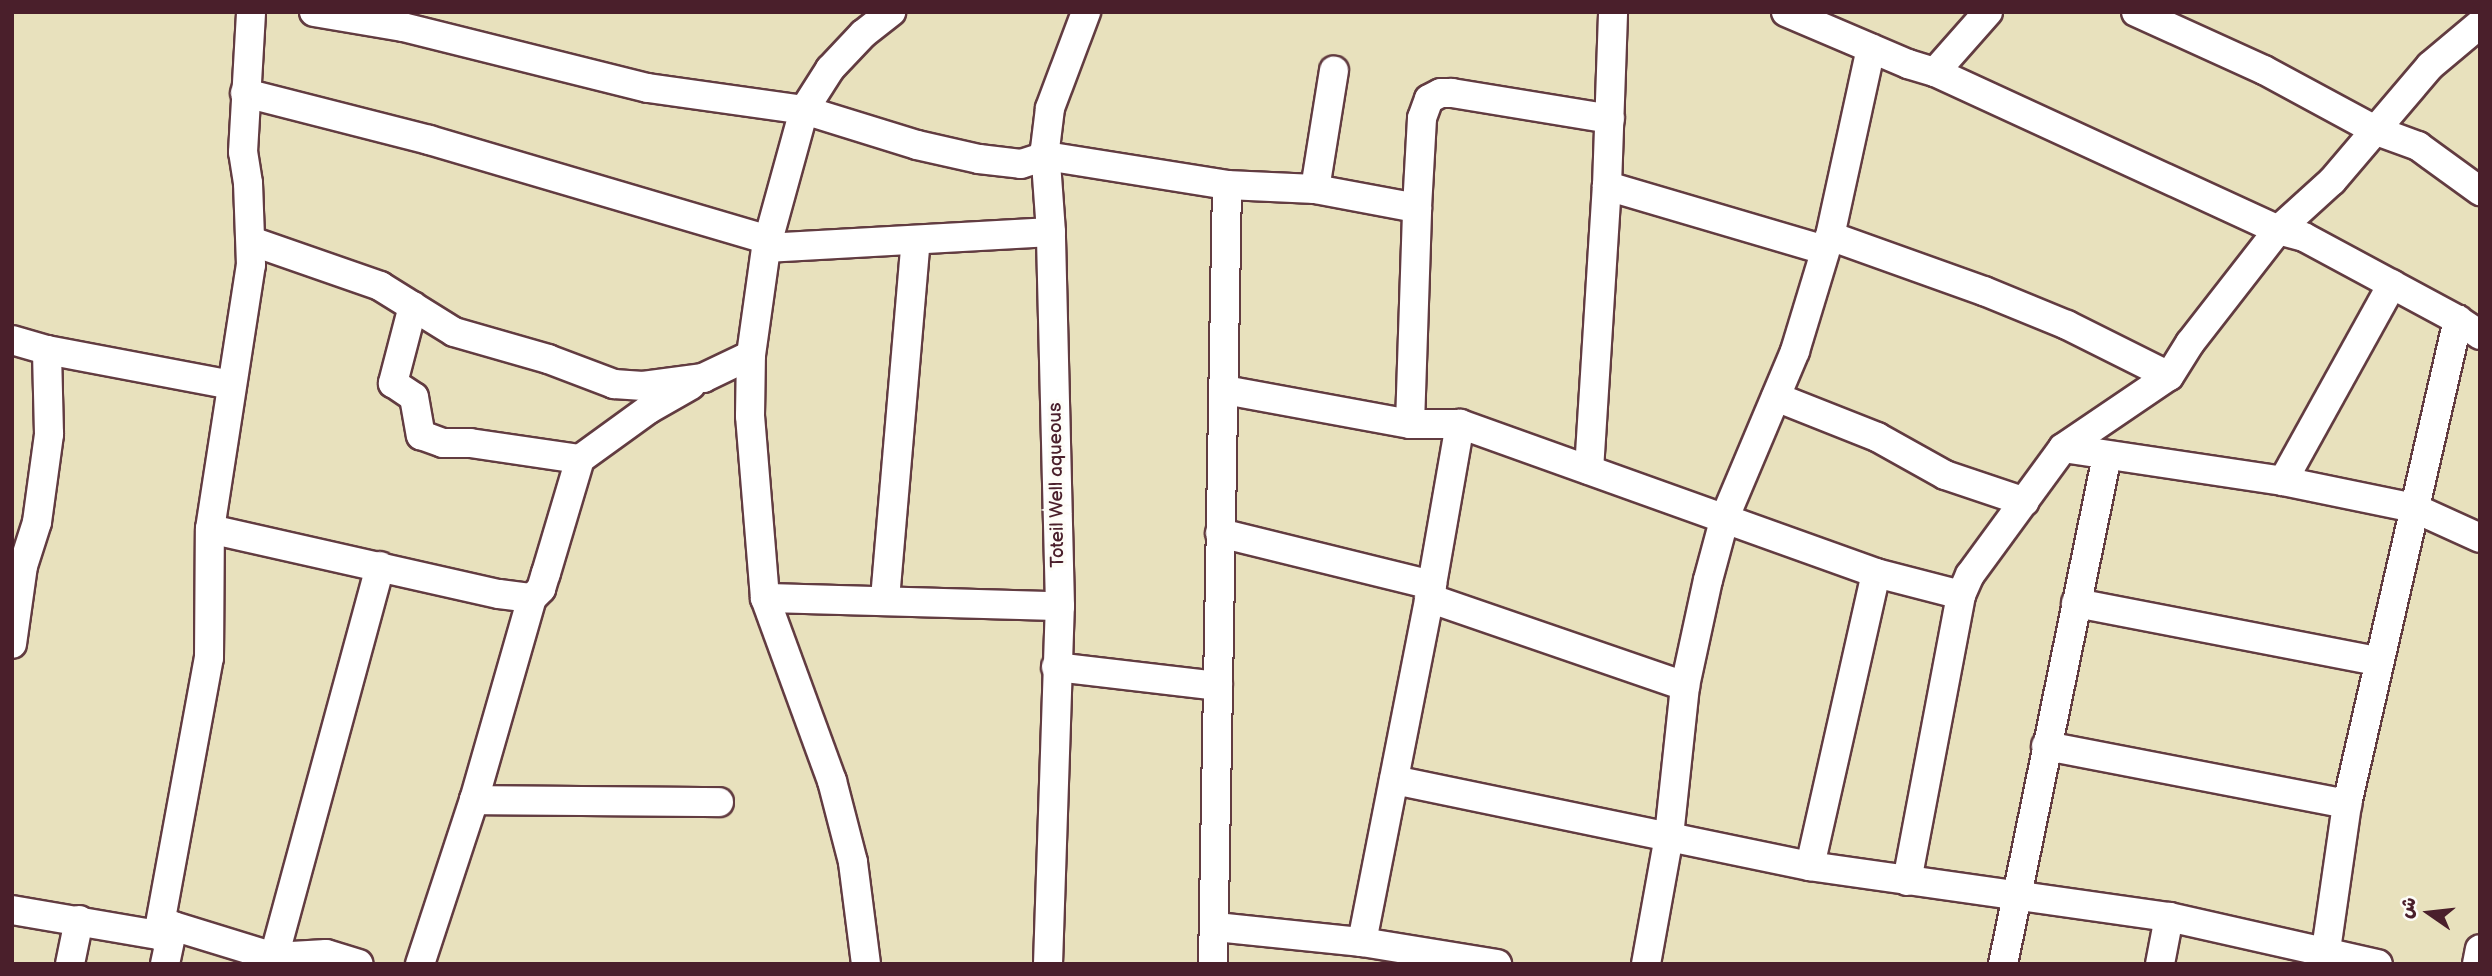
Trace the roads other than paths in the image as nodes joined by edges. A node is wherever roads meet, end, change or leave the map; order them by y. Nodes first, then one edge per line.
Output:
1 (251, 12) edge
2 (314, 12) edge
3 (1086, 12) edge
4 (1613, 12) edge
5 (1988, 12) edge
6 (2136, 12) edge
7 (1788, 13) edge
8 (888, 14) edge
9 (2476, 20) edge
10 (1871, 48) junction
11 (1334, 71) dead end
12 (1935, 72) junction
13 (245, 93) junction
14 (804, 110) junction
15 (1610, 119) junction
16 (2377, 131) junction
17 (1046, 156) junction
18 (1227, 185) junction
19 (1607, 186) junction
20 (1315, 190) junction
21 (2480, 191) edge
22 (1417, 208) junction
23 (2278, 230) junction
24 (1051, 232) junction
25 (916, 240) junction
26 (251, 241) junction
27 (1827, 243) junction
28 (767, 244) junction
29 (2392, 284) junction
30 (413, 306) junction
31 (2469, 327) edge
32 (12, 340) edge
33 (47, 350) junction
34 (751, 355) junction
35 (2169, 376) junction
36 (703, 378) junction
37 (232, 385) junction
38 (1225, 390) junction
39 (1776, 397) junction
40 (1410, 424) junction
41 (1460, 424) junction
42 (2063, 448) junction
43 (2107, 456) junction
44 (580, 459) junction
45 (1589, 470) junction
46 (2283, 481) junction
47 (2025, 502) junction
48 (2414, 508) junction
49 (1725, 517) junction
50 (24, 519) edge
51 (210, 529) junction
52 (1220, 533) junction
53 (2480, 538) edge
54 (380, 566) junction
55 (1876, 573) junction
56 (1430, 592) junction
57 (1961, 595) junction
58 (532, 598) junction
59 (765, 598) junction
60 (885, 599) junction
61 (2076, 603) junction
62 (1060, 606) junction
63 (12, 644) edge
64 (2378, 662) junction
65 (1056, 667) junction
66 (1218, 686) junction
67 (1685, 686) junction
68 (2046, 746) junction
69 (1394, 780) junction
70 (474, 800) junction
71 (719, 802) dead end
72 (2347, 804) junction
73 (1670, 835) junction
74 (1810, 866) junction
75 (1907, 881) junction
76 (2017, 895) junction
77 (12, 910) edge
78 (2169, 917) junction
79 (79, 920) junction
80 (1216, 928) junction
81 (166, 931) junction
82 (1362, 942) junction
83 (2480, 949) edge
84 (274, 957) junction
85 (325, 959) edge
86 (2325, 959) edge
87 (70, 964) edge
88 (165, 964) edge
89 (358, 964) edge
90 (420, 964) edge
91 (866, 964) edge
92 (1048, 964) edge
93 (1213, 964) edge
94 (1497, 964) edge
95 (1646, 964) edge
96 (2003, 964) edge
97 (2160, 964) edge
98 (2378, 964) edge
99 (2477, 964) edge

1 - 13 street
2 - 14 street
3 - 17 street, Toteil Well aqueous
4 - 15 street
5 - 12 street
6 - 16 street
7 - 10 street
8 - 14 street
9 - 16 street
10 - 12 street
10 - 27 street
11 - 20 street
12 - 23 street
13 - 26 street
13 - 28 street
14 - 17 street
14 - 28 street
15 - 19 street
15 - 22 street
16 - 21 street
16 - 23 street
17 - 18 street
17 - 24 street, Toteil Well aqueous
18 - 20 street
18 - 38 street
19 - 27 street
19 - 45 street
20 - 22 street
22 - 40 street
23 - 29 street
23 - 35 street
24 - 25 street
24 - 62 street, Toteil Well aqueous
25 - 28 street
25 - 60 street
26 - 30 street
26 - 37 street
27 - 35 street
27 - 39 street
28 - 34 street
29 - 31 street
29 - 46 street
30 - 36 street
30 - 44 street
31 - 48 street
32 - 33 street
33 - 37 street
33 - 50 street
34 - 36 street
34 - 59 street
35 - 42 street
36 - 44 street
37 - 51 street
38 - 40 street
38 - 52 street
39 - 47 street
39 - 49 street
40 - 41 street
41 - 45 street
41 - 56 street
42 - 43 street
42 - 47 street
43 - 46 street
43 - 61 street
44 - 58 street
45 - 49 street
46 - 48 street
47 - 57 street
48 - 53 street
48 - 64 street
49 - 55 street
49 - 67 street
50 - 63 street
51 - 54 street
51 - 81 street
52 - 56 street
52 - 66 street
54 - 58 street
54 - 84 street
55 - 57 street
55 - 74 street
56 - 67 street
56 - 69 street
57 - 75 street
58 - 70 street
59 - 60 street
59 - 91 street
60 - 62 street
61 - 64 street
61 - 68 street
62 - 65 street, Toteil Well aqueous
64 - 72 street
65 - 66 street
65 - 92 street, Toteil Well aqueous
66 - 80 street
67 - 73 street
68 - 72 street
68 - 76 street
69 - 73 street
69 - 82 street
70 - 71 street
70 - 90 street
72 - 86 street
73 - 74 street
73 - 95 street
74 - 75 street
75 - 76 street
76 - 78 street
76 - 96 street
77 - 79 street
78 - 86 street
78 - 97 street
79 - 81 street
79 - 87 street
80 - 82 street
80 - 93 street
81 - 84 street
81 - 88 street
82 - 94 street
83 - 99 street
84 - 85 street
85 - 89 street
86 - 98 street

